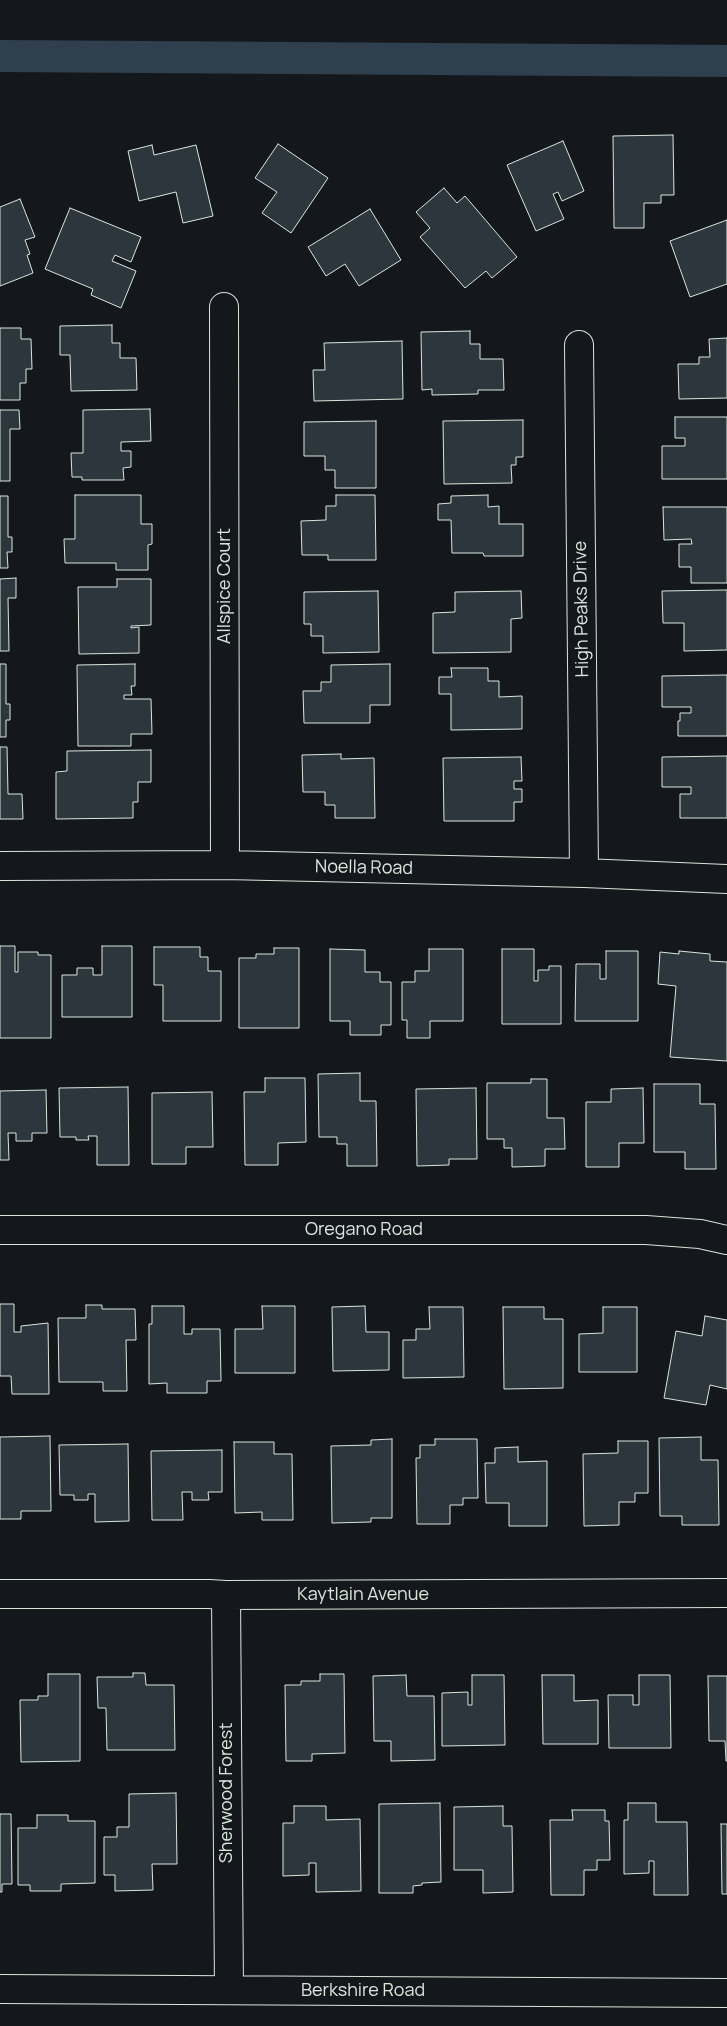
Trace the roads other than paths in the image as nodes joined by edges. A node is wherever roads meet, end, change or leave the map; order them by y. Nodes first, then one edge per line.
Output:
1 (224, 307) dead end
2 (580, 345) dead end
3 (0, 866) edge
4 (225, 866) junction
5 (584, 873) junction
6 (727, 879) edge
7 (0, 1230) edge
8 (727, 1240) edge
9 (727, 1593) edge
10 (0, 1594) edge
11 (226, 1595) junction
12 (0, 1989) edge
13 (229, 1990) junction
14 (727, 1992) edge

1 - 4 street, Allspice Court
2 - 5 street, High Peaks Drive
3 - 4 street, Noella Road
4 - 5 street, Noella Road
5 - 6 street, Noella Road
7 - 8 street, Oregano Road
9 - 11 street, Kaytlain Avenue
10 - 11 street, Kaytlain Avenue
11 - 13 street, Sherwood Forest
12 - 13 street, Berkshire Road
13 - 14 street, Berkshire Road

